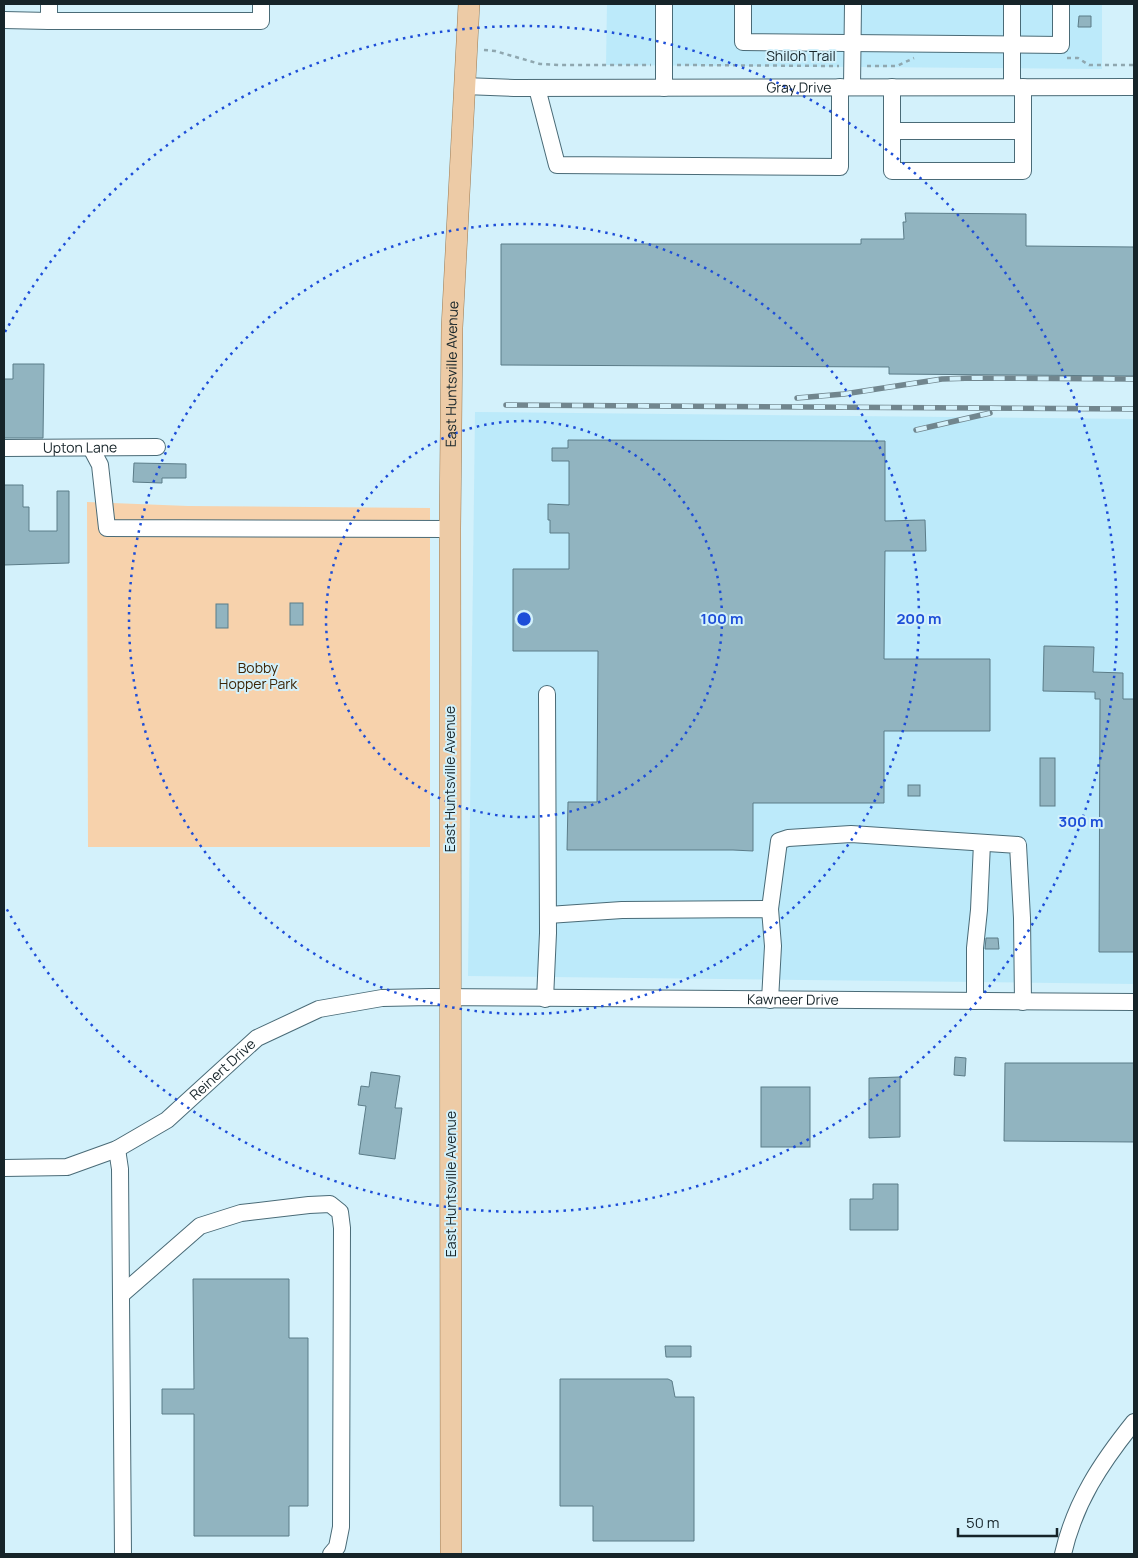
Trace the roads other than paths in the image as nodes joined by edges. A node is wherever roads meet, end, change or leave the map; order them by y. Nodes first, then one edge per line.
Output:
1 (49, 4) edge
2 (262, 4) edge
3 (469, 4) edge
4 (664, 4) edge
5 (743, 4) edge
6 (853, 4) edge
7 (1012, 4) edge
8 (1061, 4) edge
9 (4, 20) edge
10 (49, 21) junction
11 (852, 43) junction
12 (1012, 44) junction
13 (464, 86) junction
14 (846, 87) junction
15 (892, 87) junction
16 (1017, 87) junction
17 (1134, 87) edge
18 (537, 88) junction
19 (664, 88) junction
20 (892, 131) junction
21 (1023, 131) junction
22 (157, 447) dead end
23 (4, 448) edge
24 (91, 448) junction
25 (450, 529) junction
26 (548, 694) dead end
27 (982, 843) junction
28 (770, 909) junction
29 (548, 915) junction
30 (451, 998) junction
31 (545, 999) junction
32 (770, 1000) junction
33 (975, 1001) junction
34 (1023, 1002) junction
35 (1134, 1002) edge
36 (116, 1149) junction
37 (4, 1168) edge
38 (121, 1295) junction
39 (1134, 1422) edge
40 (122, 1554) edge
41 (332, 1554) edge
42 (451, 1554) edge
43 (1063, 1554) edge

1 - 10 street
2 - 10 street
3 - 13 main road, East Huntsville Avenue
4 - 19 street
5 - 11 street
6 - 11 street
7 - 12 street
8 - 12 street
9 - 10 street
11 - 12 street
11 - 14 street
12 - 16 street
13 - 18 street, Gray Drive
13 - 25 main road, East Huntsville Avenue
14 - 15 street, Gray Drive
14 - 18 street
14 - 19 street, Gray Drive
15 - 16 street, Gray Drive
15 - 20 street
16 - 17 street, Gray Drive
16 - 21 street
18 - 19 street, Gray Drive
20 - 21 street
20 - 21 street
22 - 24 street, Upton Lane
23 - 24 street, Upton Lane
24 - 25 street
25 - 30 main road, East Huntsville Avenue
26 - 29 street
27 - 28 street
27 - 33 street
27 - 34 street
28 - 29 street
28 - 32 street
29 - 31 street
30 - 31 street, Kawneer Drive
30 - 36 street, Reinert Drive
30 - 42 main road, East Huntsville Avenue
31 - 32 street, Kawneer Drive
32 - 33 street, Kawneer Drive
33 - 34 street, Kawneer Drive
34 - 35 street, Kawneer Drive
36 - 37 street, Reinert Drive
36 - 38 street
38 - 40 street
38 - 41 street
39 - 43 street

